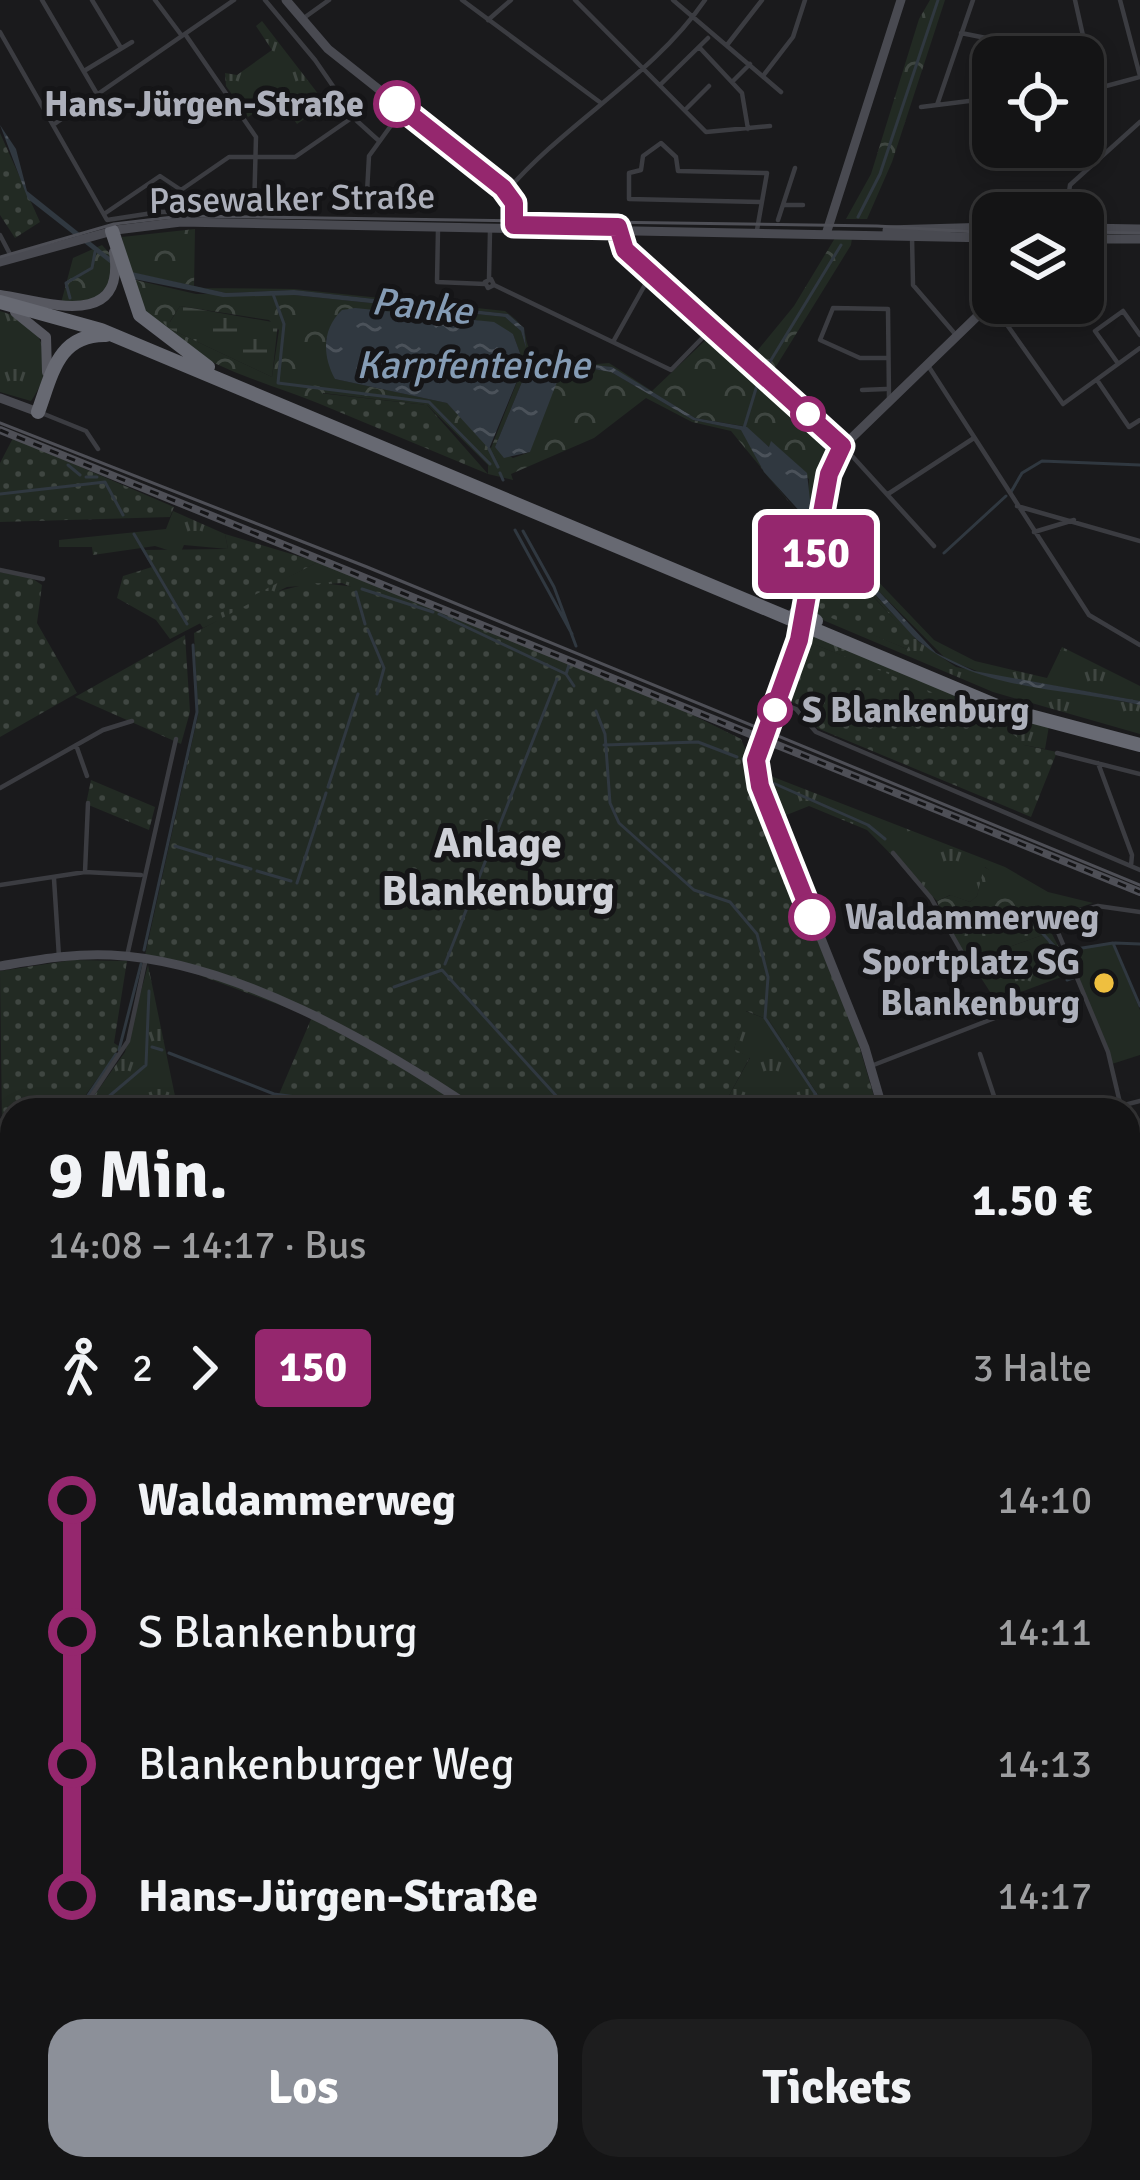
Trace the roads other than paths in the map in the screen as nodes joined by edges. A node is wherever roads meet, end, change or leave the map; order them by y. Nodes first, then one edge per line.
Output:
1 (42, 0) edge
2 (92, 0) edge
3 (155, 0) edge
4 (235, 0) edge
5 (266, 0) edge
6 (286, 0) edge
7 (329, 0) edge
8 (462, 0) edge
9 (511, 0) edge
10 (575, 0) edge
11 (673, 0) edge
12 (705, 0) edge
13 (762, 0) edge
14 (805, 0) edge
15 (901, 0) edge
16 (973, 0) edge
17 (1075, 0) edge
18 (1120, 0) edge
19 (693, 17) junction
20 (302, 20) junction
21 (488, 20) junction
22 (0, 32) edge
23 (962, 33) junction
24 (183, 35) junction
25 (977, 36) edge
26 (708, 38) dead end
27 (131, 42) dead end
28 (727, 45) junction
29 (120, 46) junction
30 (699, 47) junction
31 (328, 49) junction
32 (315, 60) junction
33 (750, 64) junction
34 (643, 67) junction
35 (84, 71) junction
36 (763, 76) junction
37 (1140, 77) edge
38 (732, 82) junction
39 (660, 84) junction
40 (709, 86) dead end
41 (781, 92) dead end
42 (97, 94) junction
43 (972, 101) edge
44 (601, 103) junction
45 (938, 105) junction
46 (920, 107) dead end
47 (404, 109) junction
48 (685, 110) junction
49 (353, 117) junction
50 (1140, 122) edge
51 (53, 124) junction
52 (770, 126) dead end
53 (748, 129) junction
54 (378, 140) junction
55 (256, 158) junction
56 (761, 161) dead end
57 (795, 168) dead end
58 (759, 172) junction
59 (1069, 192) edge
60 (507, 193) junction
61 (760, 202) junction
62 (783, 205) junction
63 (803, 206) dead end
64 (366, 211) dead end
65 (553, 217) dead end
66 (599, 218) dead end
67 (778, 220) dead end
68 (108, 222) junction
69 (438, 224) junction
70 (490, 224) junction
71 (511, 225) junction
72 (622, 227) junction
73 (1104, 228) edge
74 (1140, 229) edge
75 (757, 230) junction
76 (827, 231) junction
77 (911, 231) junction
78 (972, 232) edge
79 (0, 235) edge
80 (1104, 239) edge
81 (1140, 239) edge
82 (6, 260) edge
83 (651, 273) junction
84 (489, 283) junction
85 (0, 302) edge
86 (38, 302) junction
87 (972, 321) edge
88 (1007, 324) edge
89 (712, 328) junction
90 (1140, 334) edge
91 (112, 335) junction
92 (957, 336) junction
93 (614, 343) junction
94 (1140, 348) edge
95 (887, 358) junction
96 (927, 364) junction
97 (1119, 364) junction
98 (208, 367) junction
99 (1097, 380) junction
100 (862, 391) dead end
101 (888, 394) junction
102 (0, 398) edge
103 (36, 411) junction
104 (1140, 420) edge
105 (975, 438) junction
106 (842, 446) junction
107 (98, 449) dead end
108 (888, 494) junction
109 (1016, 506) junction
110 (1074, 520) junction
111 (1034, 532) junction
112 (1140, 541) edge
113 (934, 545) dead end
114 (0, 570) edge
115 (43, 579) dead end
116 (794, 617) junction
117 (1140, 645) edge
118 (778, 702) junction
119 (132, 721) dead end
120 (176, 739) dead end
121 (1140, 741) edge
122 (76, 746) junction
123 (1057, 754) dead end
124 (1098, 764) junction
125 (1140, 773) edge
126 (87, 776) dead end
127 (0, 788) edge
128 (88, 803) dead end
129 (892, 854) dead end
130 (1131, 866) junction
131 (1140, 870) edge
132 (85, 872) junction
133 (141, 875) junction
134 (53, 877) junction
135 (0, 885) edge
136 (1140, 912) edge
137 (127, 956) junction
138 (964, 956) dead end
139 (59, 957) junction
140 (146, 958) junction
141 (0, 966) edge
142 (1000, 1016) dead end
143 (980, 1054) dead end
144 (871, 1066) junction
145 (90, 1098) edge
146 (457, 1098) edge
147 (880, 1098) edge
148 (995, 1098) edge
149 (1117, 1098) edge
150 (1140, 1846) edge
151 (1140, 1896) edge

1 - 35 street
2 - 29 street
3 - 24 street
4 - 24 street
5 - 32 street
6 - 20 main road
7 - 20 street
8 - 21 street
9 - 21 street
10 - 34 street
11 - 19 street
12 - 19 street
13 - 28 street
14 - 36 street
15 - 76 main road
16 - 23 street
17 - 37 street
18 - 37 street
19 - 28 street
19 - 34 street
20 - 31 main road
21 - 44 street
22 - 51 street
23 - 25 street
23 - 45 street
24 - 42 street
24 - 55 street
26 - 30 street
27 - 29 street
28 - 33 street
29 - 35 street
30 - 38 street
30 - 39 street
31 - 32 street
31 - 47 main road
32 - 49 street
33 - 36 street
33 - 38 street
34 - 39 street
34 - 44 street
35 - 42 street
36 - 41 street
38 - 53 street
39 - 48 street
40 - 48 street
42 - 51 street
43 - 45 street
44 - 60 street
45 - 46 street
47 - 54 street
47 - 60 main road
48 - 53 street
49 - 54 street
49 - 55 street
50 - 59 street
51 - 68 street
52 - 53 street
54 - 64 street
55 - 68 street
55 - 68 street, Pasewalker Straße
56 - 58 street
57 - 62 street
58 - 61 street
58 - 61 street
60 - 71 main road
61 - 75 street
62 - 63 street
62 - 67 street
65 - 66 street
68 - 69 main road, Pasewalker Straße
68 - 82 main road, Pasewalker Straße
68 - 86 main road
68 - 98 highway
69 - 70 main road, Pasewalker Straße
69 - 84 street
70 - 71 main road, Pasewalker Straße
70 - 84 street
71 - 72 main road, Pasewalker Straße
72 - 75 main road, Pasewalker Straße
72 - 83 main road
73 - 74 main road
75 - 76 main road, Pasewalker Straße
76 - 77 main road, Pasewalker Straße
77 - 78 main road, Pasewalker Straße
77 - 92 street
79 - 82 street
80 - 81 main road
83 - 89 main road
83 - 93 street
84 - 93 street
85 - 86 main road
85 - 91 highway
85 - 103 main road
86 - 98 highway
87 - 92 main road
88 - 99 street
89 - 93 street
89 - 106 main road
90 - 97 street
91 - 103 highway
91 - 116 highway
92 - 96 main road
94 - 97 street
95 - 95 street
95 - 101 street
96 - 101 main road
96 - 105 street
97 - 99 street
98 - 116 highway
99 - 104 street
100 - 101 street
101 - 106 main road
102 - 103 main road
103 - 107 street
105 - 108 street
105 - 109 street
106 - 108 street
106 - 118 main road
108 - 113 street
109 - 110 street
109 - 111 street
110 - 111 street
110 - 112 street
111 - 117 street
114 - 115 street
116 - 121 highway, bridge
118 - 130 street
118 - 144 main road
119 - 122 street
120 - 133 street
122 - 126 street
122 - 127 street
123 - 124 street
124 - 125 street
124 - 130 street
128 - 132 street
129 - 138 street
130 - 131 street
132 - 133 street
132 - 134 street
133 - 137 street
134 - 135 street
134 - 139 street
136 - 149 street
137 - 139 main road
137 - 140 main road
139 - 141 main road
140 - 145 street
140 - 146 main road
142 - 144 street
143 - 148 street
144 - 147 main road
150 - 151 street

